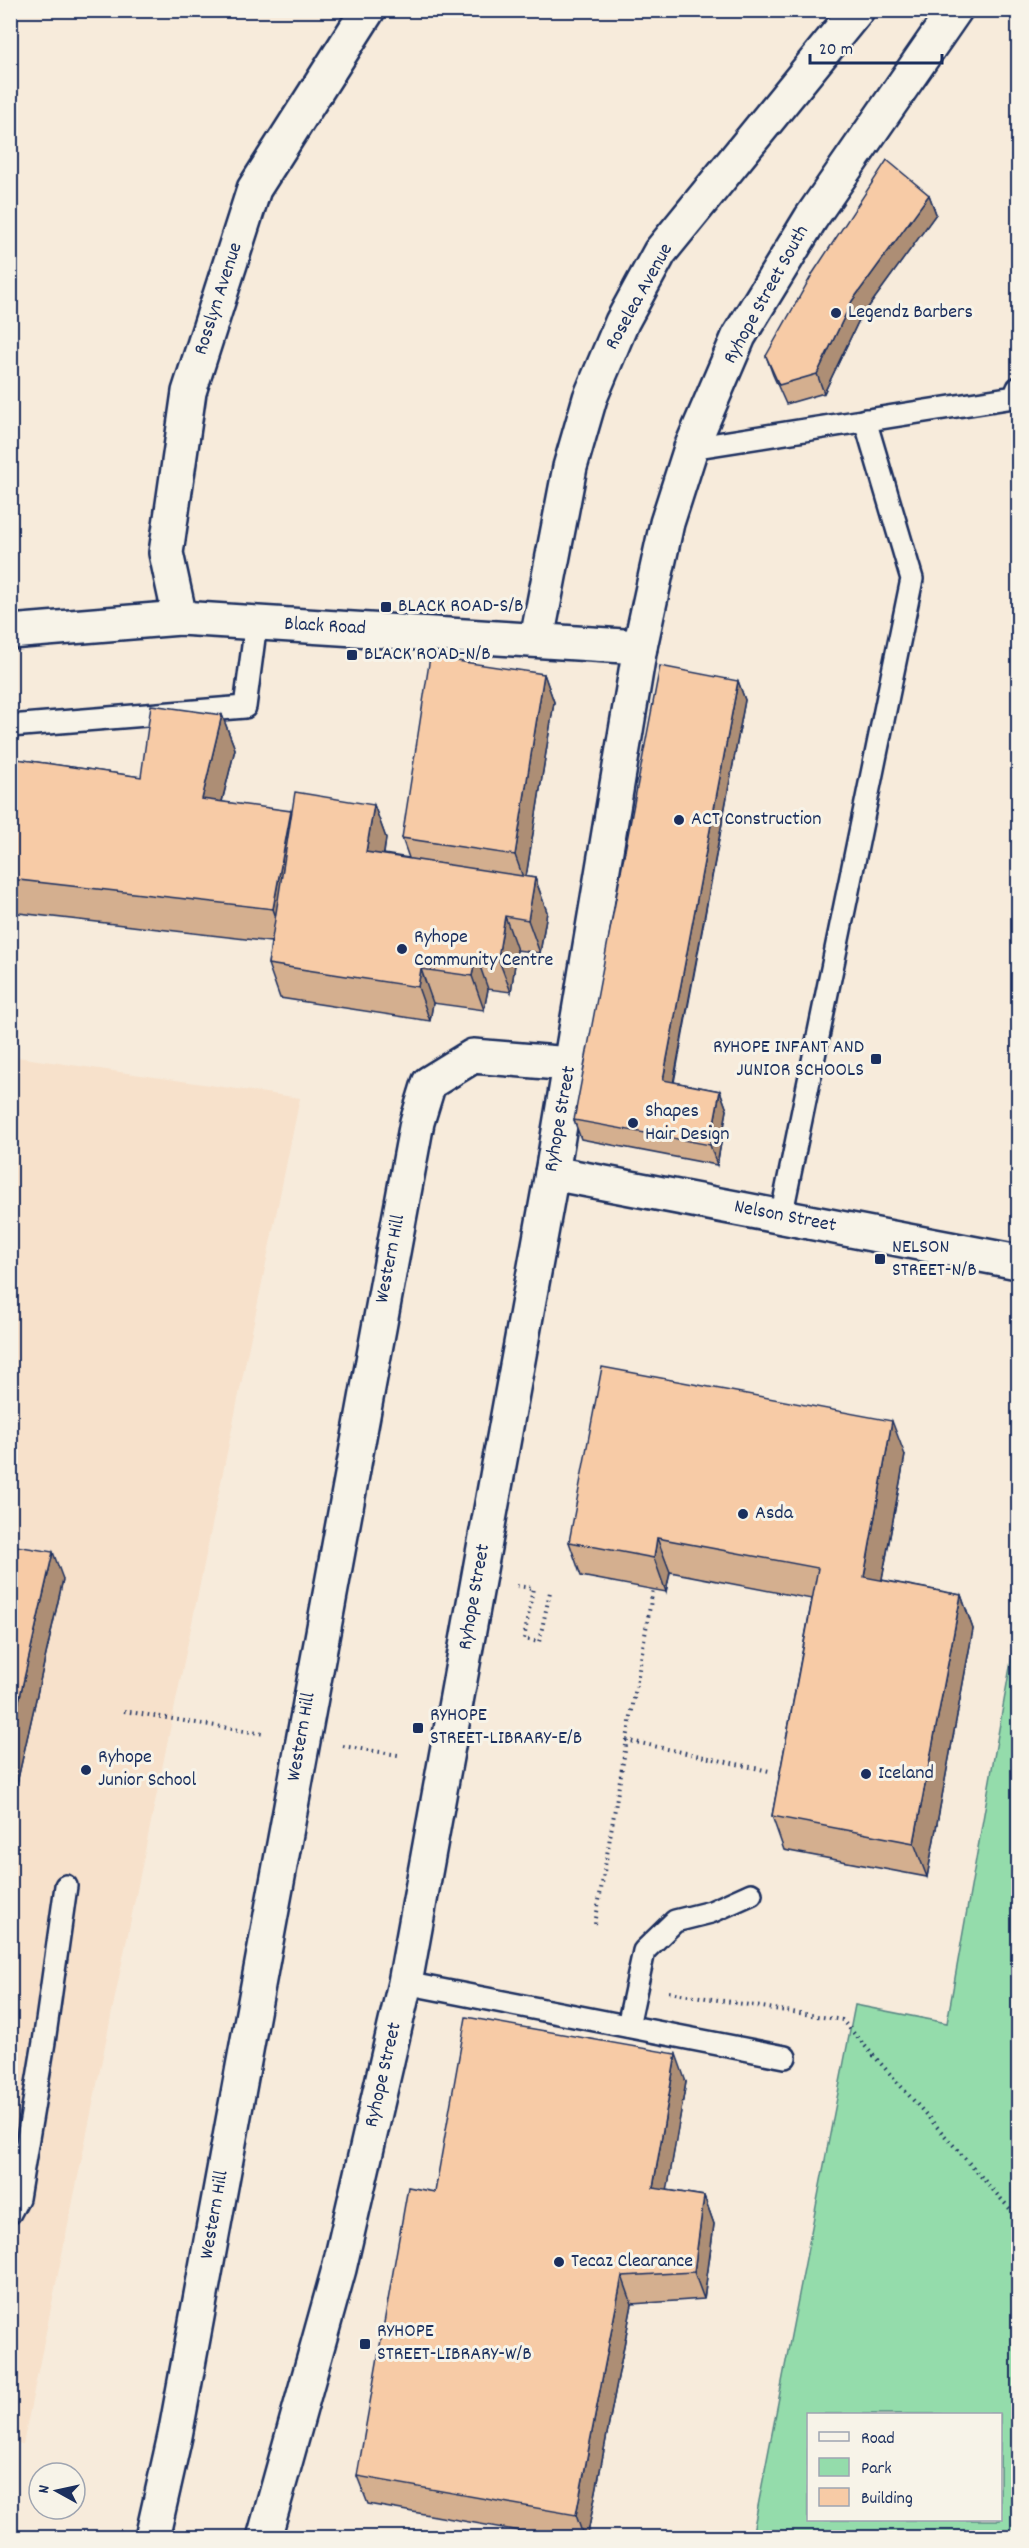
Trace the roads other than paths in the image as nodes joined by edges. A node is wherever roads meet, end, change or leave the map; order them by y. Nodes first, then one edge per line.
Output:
1 (368, 10) edge
2 (857, 10) edge
3 (955, 10) edge
4 (1018, 388) edge
5 (865, 420) junction
6 (691, 448) junction
7 (180, 618) junction
8 (256, 623) junction
9 (10, 632) edge
10 (537, 639) junction
11 (640, 647) junction
12 (10, 726) edge
13 (570, 1064) junction
14 (552, 1173) junction
15 (781, 1217) junction
16 (1018, 1262) edge
17 (66, 1886) dead end
18 (752, 1894) dead end
19 (405, 1983) junction
20 (628, 2026) junction
21 (785, 2057) dead end
22 (10, 2213) edge
23 (152, 2538) edge
24 (264, 2538) edge

1 - 7 street, Rosslyn Avenue
2 - 10 street, Roselea Avenue
3 - 6 street, Ryhope Street South
4 - 5 lane
5 - 6 lane
5 - 15 lane
6 - 11 street, Ryhope Street South
7 - 8 street, Black Road
7 - 9 street, Black Road
8 - 10 street, Black Road
8 - 12 lane
10 - 11 street, Black Road
11 - 13 street, Ryhope Street
13 - 14 street, Ryhope Street
13 - 23 street, Western Hill
14 - 15 street, Nelson Street
14 - 19 street, Ryhope Street
15 - 16 street, Nelson Street
17 - 22 lane
18 - 20 lane
19 - 20 lane
19 - 24 street, Ryhope Street
20 - 21 lane

